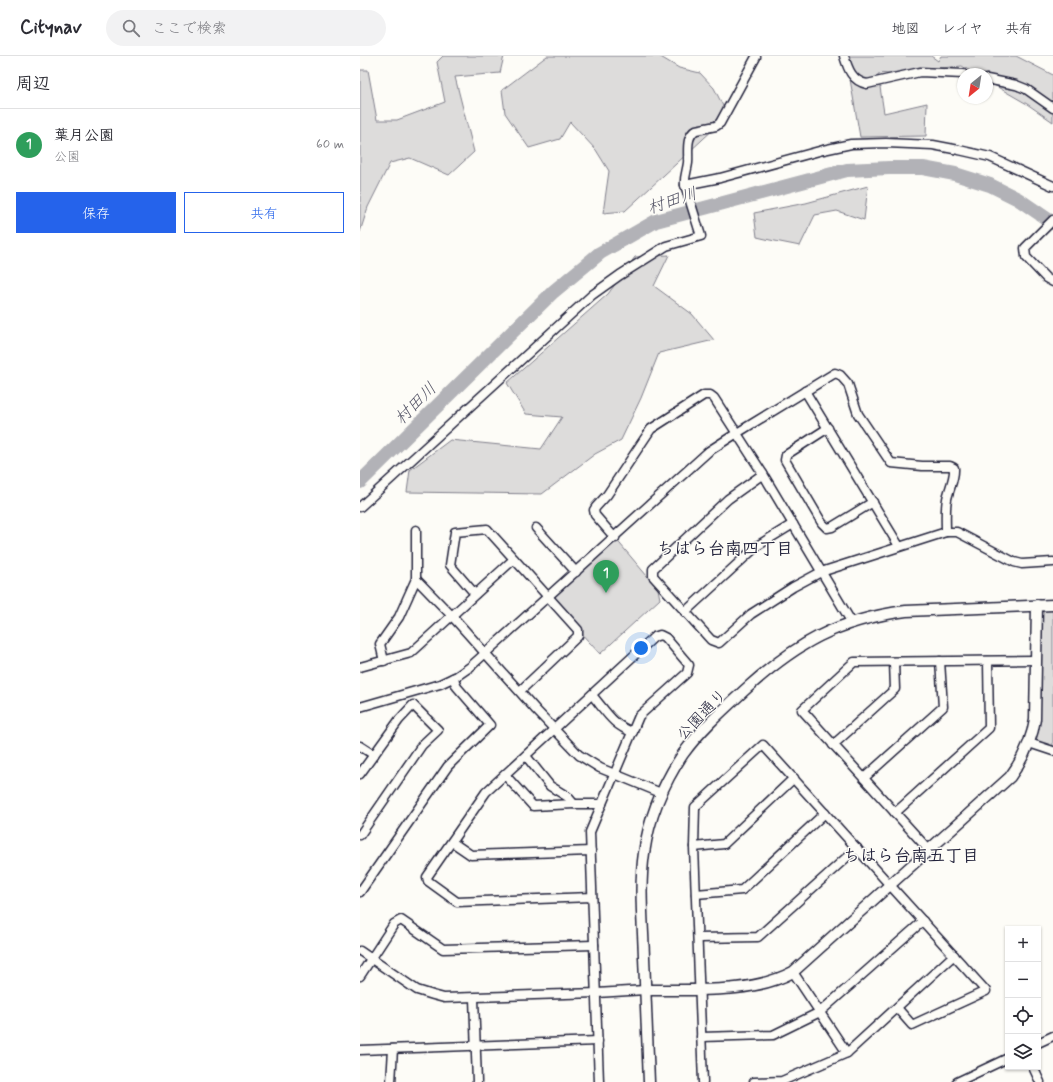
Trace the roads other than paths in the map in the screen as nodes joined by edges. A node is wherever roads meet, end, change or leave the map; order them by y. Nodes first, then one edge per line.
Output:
1 (755, 56) edge
2 (844, 56) edge
3 (957, 74) edge
4 (993, 80) edge
5 (1053, 108) edge
6 (684, 185) junction
7 (1053, 186) edge
8 (1053, 220) edge
9 (1053, 282) edge
10 (805, 391) junction
11 (828, 428) junction
12 (737, 433) junction
13 (763, 474) junction
14 (873, 502) junction
15 (360, 507) edge
16 (793, 524) junction
17 (536, 528) dead end
18 (416, 530) dead end
19 (946, 532) junction
20 (615, 538) junction
21 (899, 546) junction
22 (514, 559) junction
23 (1053, 562) edge
24 (576, 572) junction
25 (822, 572) junction
26 (416, 579) junction
27 (475, 594) junction
28 (548, 597) junction
29 (1037, 605) junction
30 (1053, 605) edge
31 (685, 612) junction
32 (452, 616) junction
33 (852, 622) junction
34 (486, 654) junction
35 (1036, 660) junction
36 (384, 661) junction
37 (940, 661) junction
38 (988, 661) junction
39 (894, 662) junction
40 (360, 667) edge
41 (453, 678) junction
42 (520, 691) junction
43 (592, 695) junction
44 (360, 707) edge
45 (555, 730) junction
46 (632, 732) junction
47 (1029, 744) junction
48 (833, 745) junction
49 (360, 746) edge
50 (1053, 752) edge
51 (374, 755) junction
52 (526, 756) junction
53 (360, 774) edge
54 (505, 774) junction
55 (615, 774) junction
56 (794, 778) junction
57 (864, 778) junction
58 (661, 794) junction
59 (574, 804) junction
60 (602, 804) junction
61 (825, 812) junction
62 (895, 813) junction
63 (360, 835) edge
64 (452, 842) junction
65 (694, 847) junction
66 (857, 848) junction
67 (928, 849) junction
68 (591, 850) junction
69 (890, 884) junction
70 (360, 892) edge
71 (696, 894) junction
72 (592, 897) junction
73 (923, 921) junction
74 (698, 938) junction
75 (594, 945) junction
76 (360, 951) edge
77 (954, 955) junction
78 (371, 958) junction
79 (793, 972) junction
80 (360, 976) edge
81 (700, 989) junction
82 (645, 990) junction
83 (597, 993) junction
84 (474, 998) junction
85 (897, 1008) junction
86 (820, 1012) junction
87 (1053, 1036) edge
88 (701, 1037) junction
89 (598, 1041) junction
90 (1041, 1042) edge
91 (476, 1046) junction
92 (393, 1049) junction
93 (360, 1050) edge
94 (847, 1053) junction
95 (1005, 1059) edge
96 (1034, 1070) edge
97 (392, 1082) edge
98 (477, 1082) edge
99 (599, 1082) edge
100 (649, 1082) edge
101 (703, 1082) edge
102 (754, 1082) edge
103 (956, 1082) edge
104 (1040, 1082) edge

1 - 6 street
2 - 3 street
4 - 5 street
6 - 7 street
6 - 15 street
8 - 9 street
10 - 11 street
10 - 12 street
10 - 19 street
11 - 14 street
11 - 14 street
12 - 13 street
12 - 20 street
12 - 20 street
13 - 16 street
13 - 31 street
14 - 21 street
16 - 25 street
16 - 31 street
17 - 24 street
18 - 26 street
19 - 21 street
19 - 23 street
20 - 24 street
21 - 25 street
22 - 27 street
22 - 27 street
22 - 28 street
24 - 28 street
25 - 31 street
25 - 33 street
26 - 32 street
26 - 36 street
27 - 32 street
28 - 34 street
28 - 42 street
29 - 30 street, 公園通り
29 - 33 street, 公園通り
29 - 35 street
32 - 34 street
32 - 36 street
33 - 58 street, 公園通り
34 - 41 street
34 - 42 street
35 - 38 street
35 - 47 street
36 - 40 street
37 - 38 street
37 - 39 street
37 - 57 street
38 - 62 street
39 - 48 street
39 - 48 street
41 - 44 street
41 - 70 street
42 - 45 street
43 - 45 street
43 - 46 street
43 - 46 street
45 - 52 street
45 - 55 street
46 - 55 street
47 - 50 street
47 - 67 street
48 - 57 street
49 - 51 street
51 - 53 street
51 - 63 street
52 - 54 street
52 - 59 street
54 - 59 street
54 - 64 street
55 - 58 street
55 - 60 street
56 - 61 street
56 - 65 street
56 - 65 street
57 - 62 street
58 - 82 street, 公園通り
59 - 60 street
60 - 68 street
61 - 66 street
61 - 71 street
62 - 67 street
64 - 68 street
64 - 72 street
65 - 71 street
66 - 69 street
66 - 74 street
67 - 69 street
68 - 72 street
69 - 73 street
69 - 79 street
71 - 74 street
72 - 75 street
73 - 77 street
73 - 86 street
74 - 81 street
75 - 78 street
75 - 83 street
76 - 78 street
77 - 85 street
77 - 85 street
78 - 80 street
78 - 84 street
79 - 81 street
79 - 86 street
81 - 82 street
81 - 88 street
82 - 83 street
82 - 100 street, 公園通り
83 - 84 street
83 - 89 street
84 - 91 street
85 - 94 street
86 - 88 street
86 - 94 street
87 - 90 street
88 - 101 street
89 - 91 street
89 - 99 street
91 - 92 street
91 - 98 street
92 - 93 street
92 - 97 street
94 - 102 street
95 - 103 street
96 - 104 street

